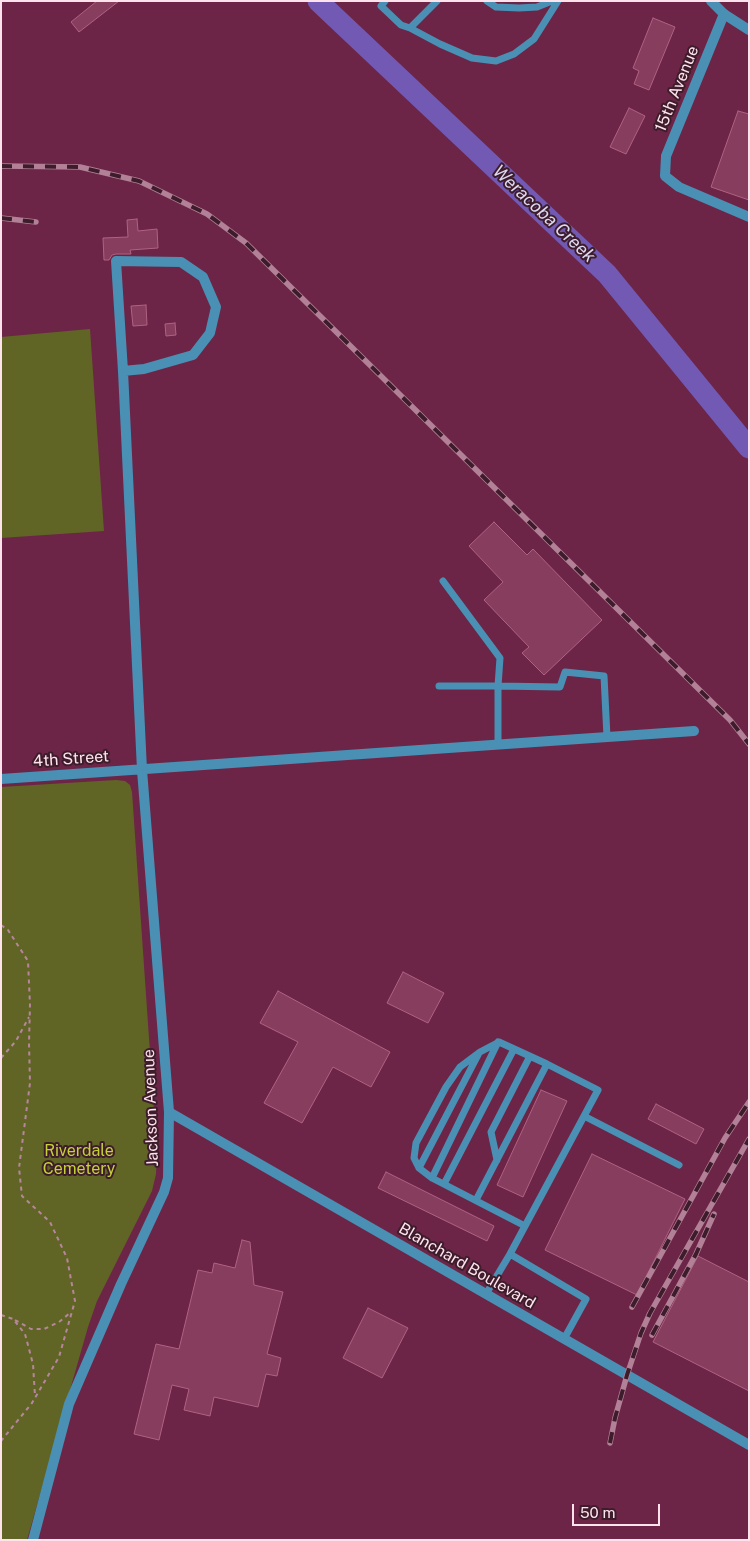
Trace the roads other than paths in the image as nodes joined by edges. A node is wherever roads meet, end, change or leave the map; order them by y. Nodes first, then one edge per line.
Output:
1 (385, 1) edge
2 (437, 1) edge
3 (488, 1) edge
4 (552, 1) edge
5 (558, 1) edge
6 (711, 1) edge
7 (724, 14) junction
8 (410, 28) junction
9 (749, 30) edge
10 (749, 217) edge
11 (123, 371) junction
12 (443, 580) dead end
13 (439, 686) dead end
14 (498, 686) junction
15 (694, 731) dead end
16 (607, 737) junction
17 (498, 745) junction
18 (142, 770) junction
19 (1, 778) edge
20 (499, 1042) junction
21 (514, 1049) junction
22 (480, 1052) junction
23 (530, 1056) junction
24 (547, 1064) junction
25 (169, 1112) junction
26 (584, 1116) junction
27 (497, 1160) junction
28 (679, 1166) dead end
29 (420, 1168) junction
30 (432, 1178) junction
31 (444, 1184) junction
32 (476, 1200) junction
33 (525, 1226) junction
34 (510, 1254) junction
35 (486, 1294) junction
36 (564, 1339) junction
37 (749, 1445) edge
38 (33, 1540) edge

1 - 8 lane
2 - 8 lane
3 - 4 lane
5 - 8 lane
6 - 7 street
7 - 9 street
7 - 10 street, 15th Avenue
11 - 11 street, Jackson Avenue
11 - 18 street, Jackson Avenue
12 - 14 lane
13 - 14 lane
14 - 16 lane
14 - 17 lane
15 - 16 street, 4th Street
16 - 17 street, 4th Street
17 - 18 street, 4th Street
18 - 19 street, 4th Street
18 - 25 street, Jackson Avenue
20 - 21 lane
20 - 22 lane
20 - 30 lane
21 - 23 lane
21 - 31 lane
22 - 29 lane
22 - 29 lane
23 - 24 lane
23 - 27 lane
24 - 26 lane
24 - 27 lane
25 - 35 street, Blanchard Boulevard
25 - 38 street, Jackson Avenue
26 - 28 lane
26 - 33 lane
27 - 32 lane
29 - 30 lane
30 - 31 lane
31 - 32 lane
32 - 33 lane
33 - 34 lane
34 - 35 lane
34 - 36 lane
35 - 36 street, Blanchard Boulevard
36 - 37 street, Blanchard Boulevard

